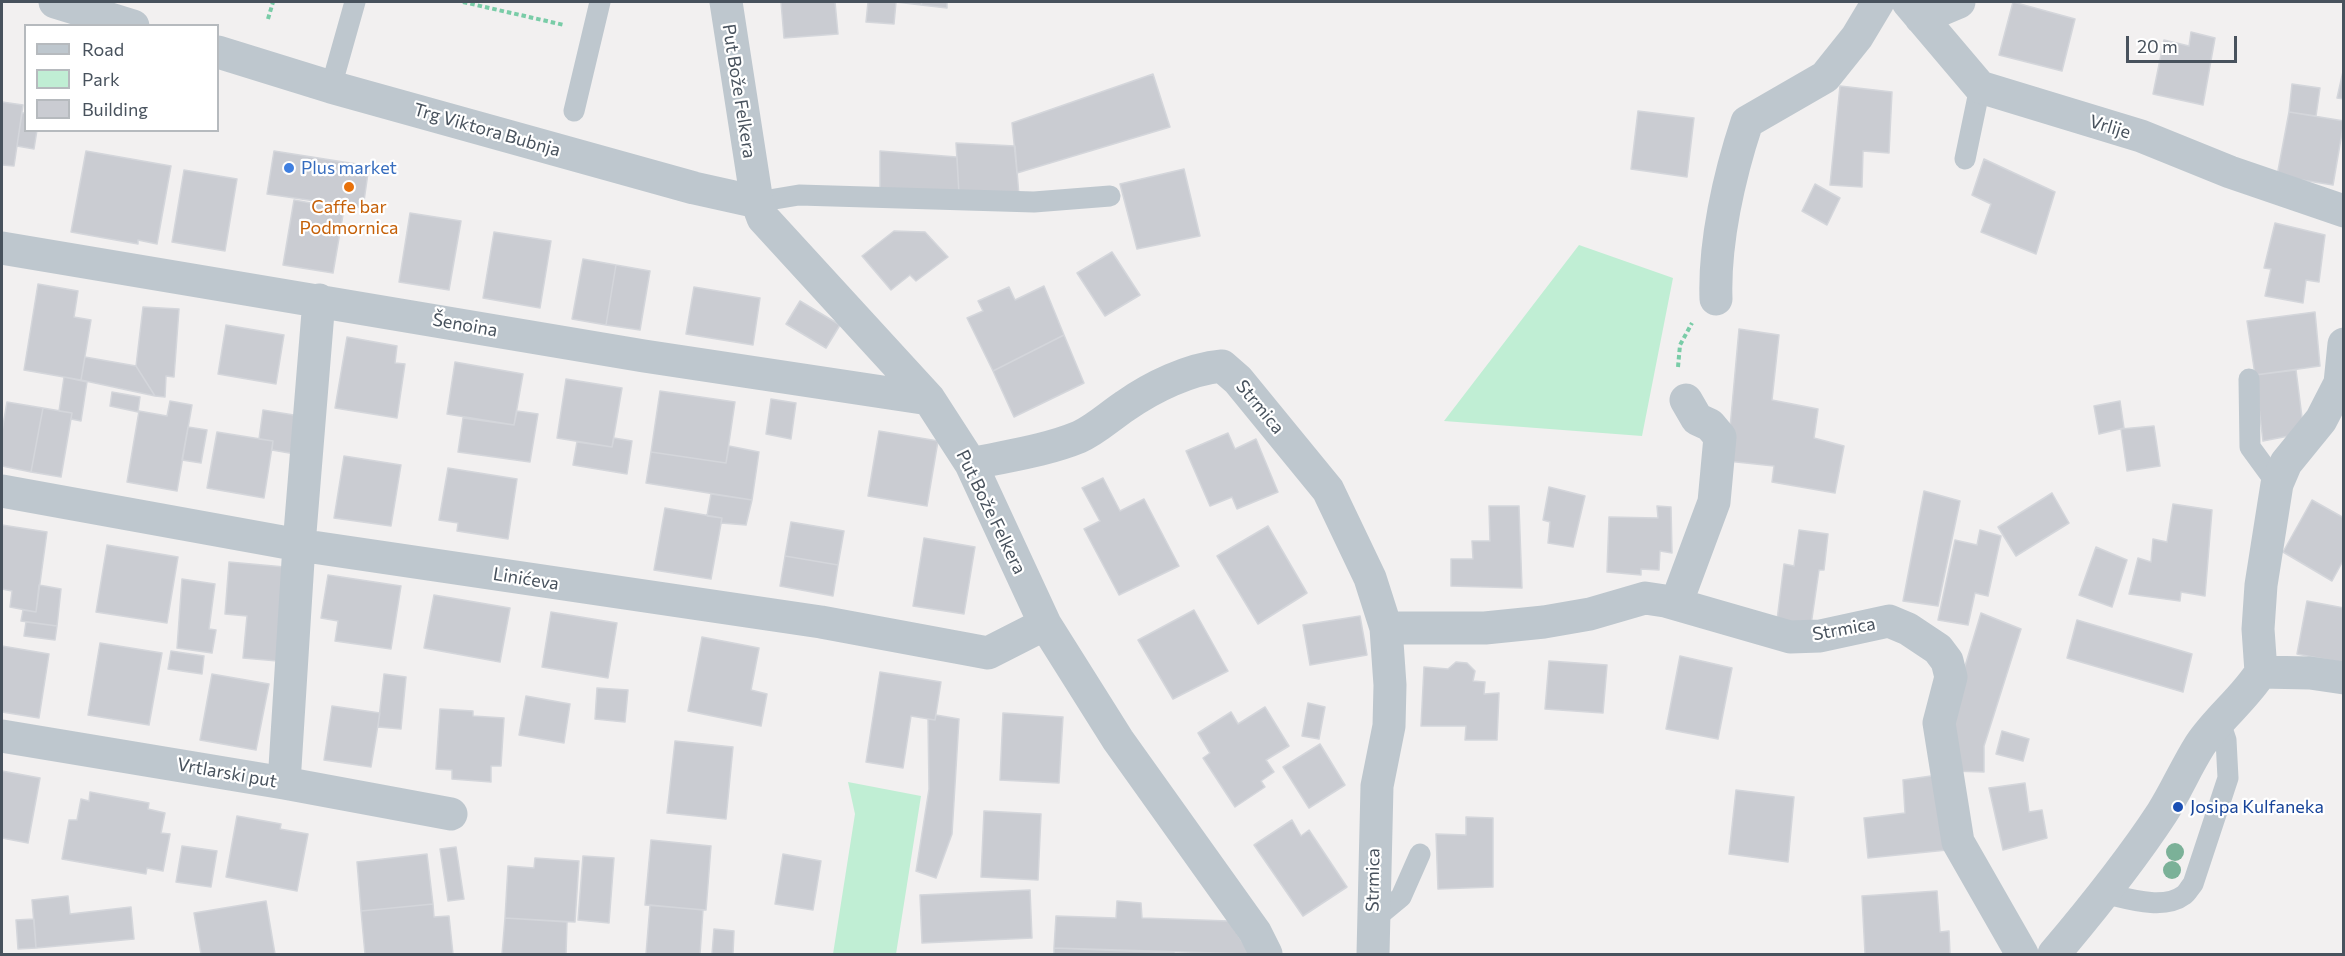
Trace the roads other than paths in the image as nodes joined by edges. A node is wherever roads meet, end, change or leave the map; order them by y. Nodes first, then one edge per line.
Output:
1 (55, 2) edge
2 (355, 2) edge
3 (600, 2) edge
4 (726, 2) edge
5 (1878, 2) edge
6 (1959, 2) edge
7 (1914, 10) edge
8 (126, 24) edge
9 (219, 52) edge
10 (331, 87) junction
11 (1980, 87) junction
12 (574, 111) dead end
13 (1965, 159) dead end
14 (1110, 196) dead end
15 (757, 202) junction
16 (2343, 211) edge
17 (2, 248) edge
18 (1716, 299) road end
19 (319, 300) junction
20 (2343, 344) edge
21 (2249, 379) dead end
22 (929, 399) junction
23 (1686, 400) road end
24 (971, 464) junction
25 (2277, 484) junction
26 (2, 491) edge
27 (299, 545) junction
28 (1676, 604) junction
29 (1045, 624) junction
30 (1386, 628) junction
31 (2261, 672) junction
32 (2343, 678) edge
33 (2219, 719) junction
34 (2, 736) edge
35 (284, 783) junction
36 (451, 814) dead end
37 (1420, 854) dead end
38 (2103, 893) junction
39 (1372, 921) junction
40 (1266, 954) edge
41 (1372, 954) edge
42 (2022, 954) edge
43 (2054, 954) edge

1 - 8 street
2 - 10 lane
3 - 12 lane
4 - 15 street, Put Bože Felkera
5 - 18 street
6 - 7 street
7 - 11 street
9 - 10 street, Trg Viktora Bubnja
10 - 15 street, Trg Viktora Bubnja
11 - 13 lane
11 - 16 street, Vrlije
14 - 15 lane
15 - 22 street, Put Bože Felkera
17 - 19 street, Šenoina
19 - 22 street, Šenoina
19 - 27 street
20 - 25 street
21 - 25 lane
22 - 24 street, Put Bože Felkera
23 - 28 street
24 - 29 street, Put Bože Felkera
24 - 30 street, Strmica
25 - 31 street
26 - 27 street, Linićeva
27 - 29 street, Linićeva
27 - 35 street
28 - 30 street, Strmica
28 - 42 street, Strmica
29 - 40 street, Put Bože Felkera
30 - 39 street, Strmica
31 - 32 street
31 - 33 street
33 - 38 street
33 - 38 lane
34 - 35 street, Vrtlarski put
35 - 36 street, Vrtlarski put
37 - 39 lane
38 - 43 street
39 - 41 street, Strmica

